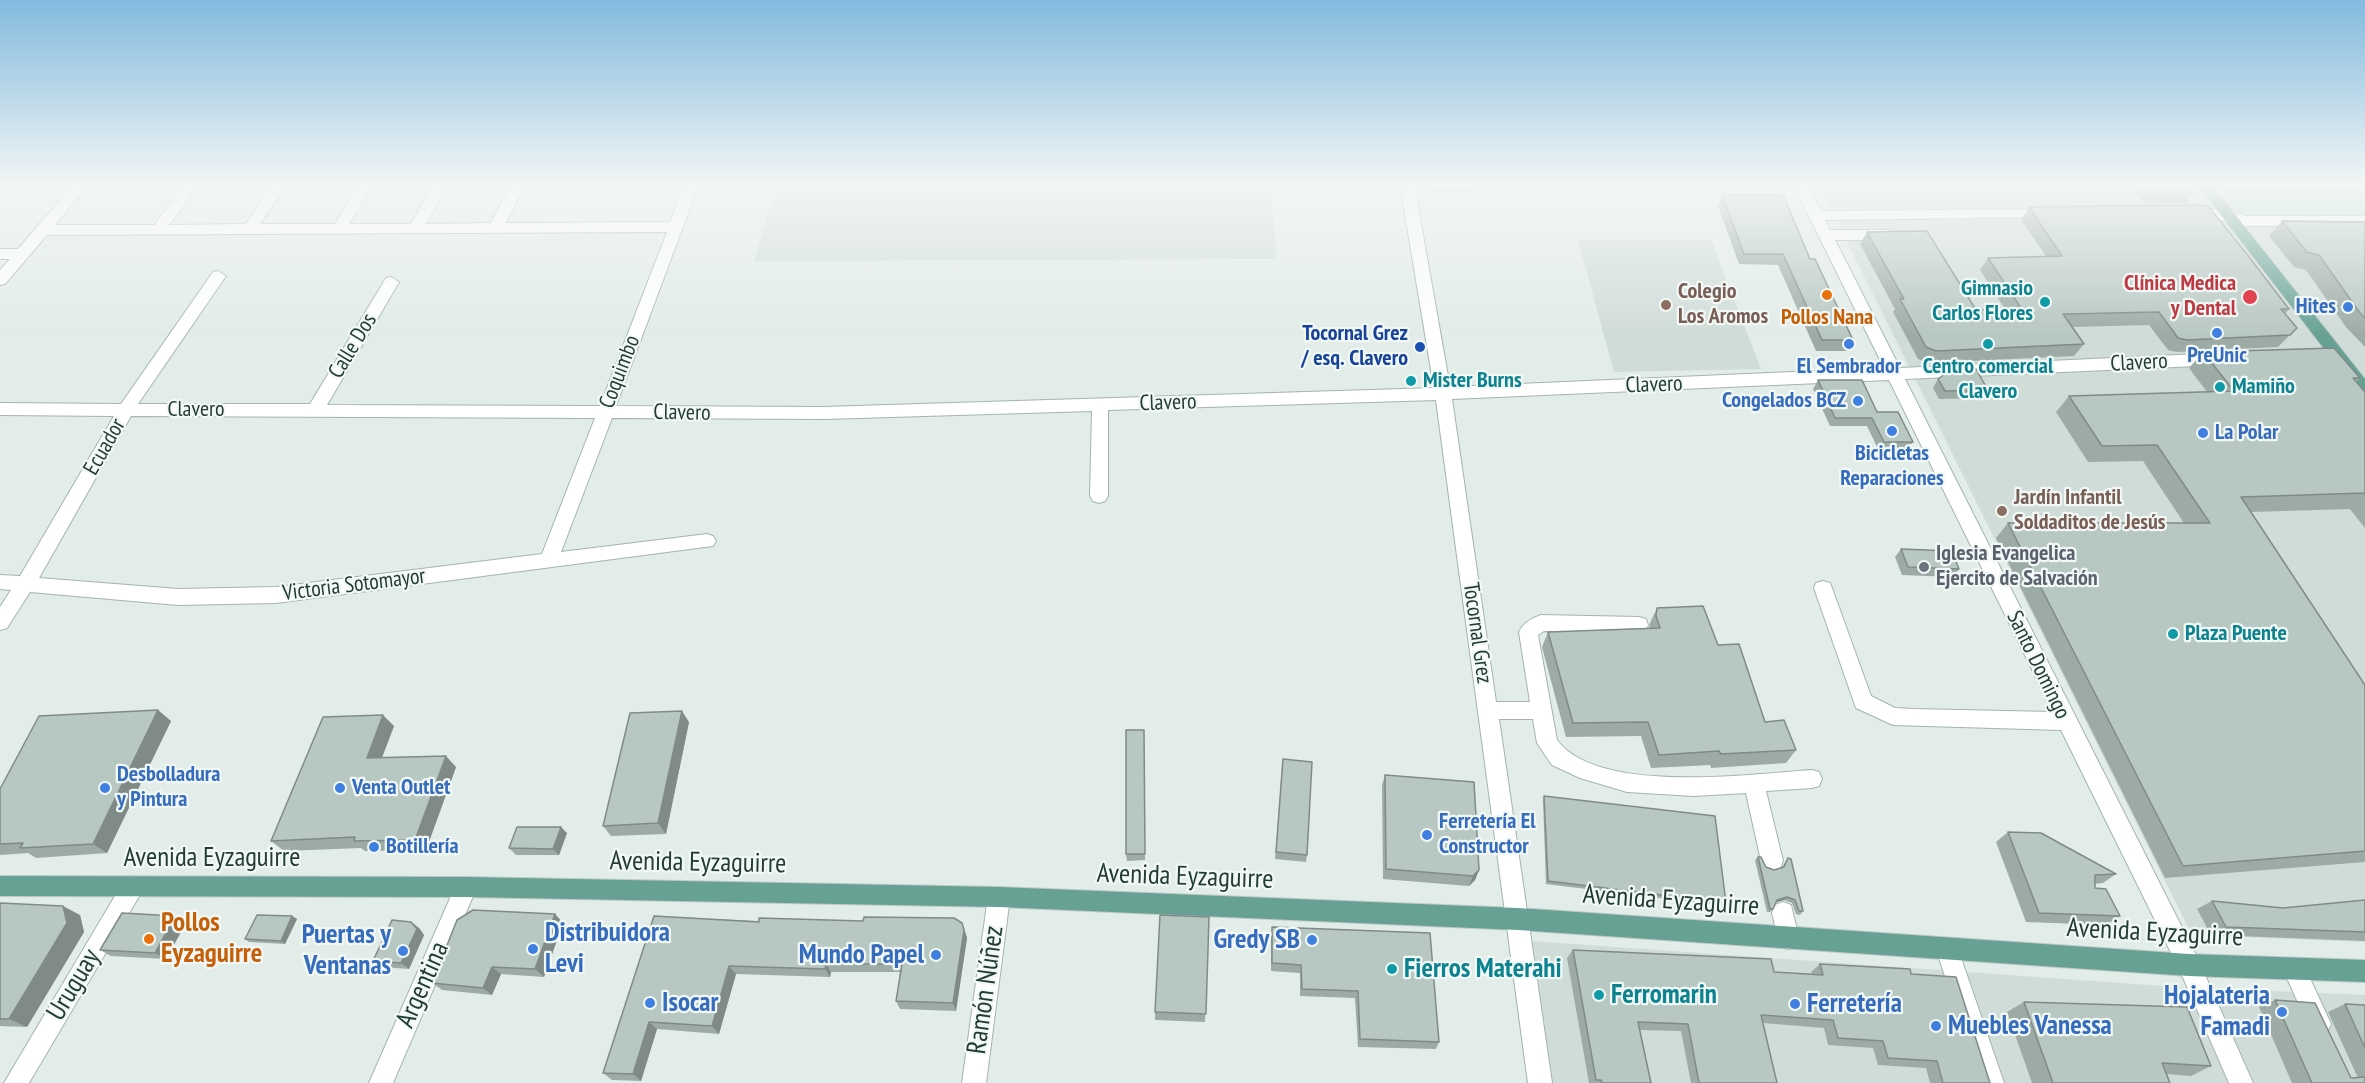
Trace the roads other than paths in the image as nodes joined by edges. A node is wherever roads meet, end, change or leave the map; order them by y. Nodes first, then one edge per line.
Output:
1 (39, 235) edge
2 (672, 235) edge
3 (1416, 235) edge
4 (1825, 235) joint
5 (1860, 235) edge
6 (2243, 235) edge
7 (0, 254) edge
8 (22, 254) junction
9 (218, 276) dead end
10 (0, 280) edge
11 (391, 282) dead end
12 (2336, 353) junction
13 (2316, 354) edge
14 (2240, 358) edge
15 (1894, 375) junction
16 (2365, 390) edge
17 (1443, 393) junction
18 (1100, 406) junction
19 (0, 409) edge
20 (126, 409) junction
21 (315, 410) junction
22 (605, 412) junction
23 (1099, 496) dead end
24 (707, 541) dead end
25 (549, 561) junction
26 (0, 582) edge
27 (25, 585) junction
28 (1823, 588) dead end
29 (0, 622) edge
30 (1639, 625) dead end
31 (1488, 710) junction
32 (1541, 711) junction
33 (2066, 721) junction
34 (1812, 779) dead end
35 (1754, 783) junction
36 (1772, 861) dead end
37 (0, 886) edge
38 (133, 886) junction
39 (466, 887) junction
40 (999, 897) junction
41 (1783, 913) dead end
42 (1518, 919) junction
43 (1788, 938) junction
44 (1947, 949) junction
45 (2189, 966) junction
46 (2294, 969) junction
47 (2365, 971) edge
48 (2327, 1041) edge
49 (16, 1083) edge
50 (381, 1083) edge
51 (974, 1083) edge
52 (1540, 1083) edge
53 (1992, 1083) edge
54 (2241, 1083) edge

1 - 8 street
2 - 22 street, Coquimbo
3 - 17 street, Tocornal Grez
4 - 5 street
4 - 15 street, Santo Domingo
6 - 12 main road
7 - 8 street
8 - 10 street
9 - 20 street, Ecuador
11 - 21 street, Calle Dos
12 - 13 street
12 - 16 main road
14 - 15 street, Clavero
15 - 17 street, Clavero
15 - 33 street, Santo Domingo
17 - 18 street, Clavero
17 - 31 street, Tocornal Grez
18 - 22 street, Clavero
18 - 23 street
19 - 20 street, Clavero
20 - 21 street, Clavero
20 - 27 street, Ecuador
21 - 22 street, Clavero
22 - 25 street, Coquimbo
24 - 25 street, Victoria Sotomayor
25 - 27 street, Victoria Sotomayor
26 - 27 street, Victoria Sotomayor
27 - 29 street, Ecuador
28 - 33 street
30 - 32 street
31 - 32 street
31 - 42 street, Tocornal Grez
32 - 35 street
33 - 45 street, Santo Domingo
34 - 35 street
35 - 36 street
37 - 38 main road, Avenida Eyzaguirre
38 - 39 main road, Avenida Eyzaguirre
38 - 49 street, Uruguay
39 - 40 main road, Avenida Eyzaguirre
39 - 50 street, Argentina
40 - 42 main road, Avenida Eyzaguirre
40 - 51 street, Ramón Núñez
41 - 43 street
42 - 43 main road, Avenida Eyzaguirre
42 - 52 street, Tocornal Grez
43 - 44 main road, Avenida Eyzaguirre
44 - 45 main road, Avenida Eyzaguirre
44 - 53 street
45 - 46 main road, Avenida Eyzaguirre
45 - 54 street, Santo Domingo
46 - 47 main road, Avenida Eyzaguirre
46 - 48 street

